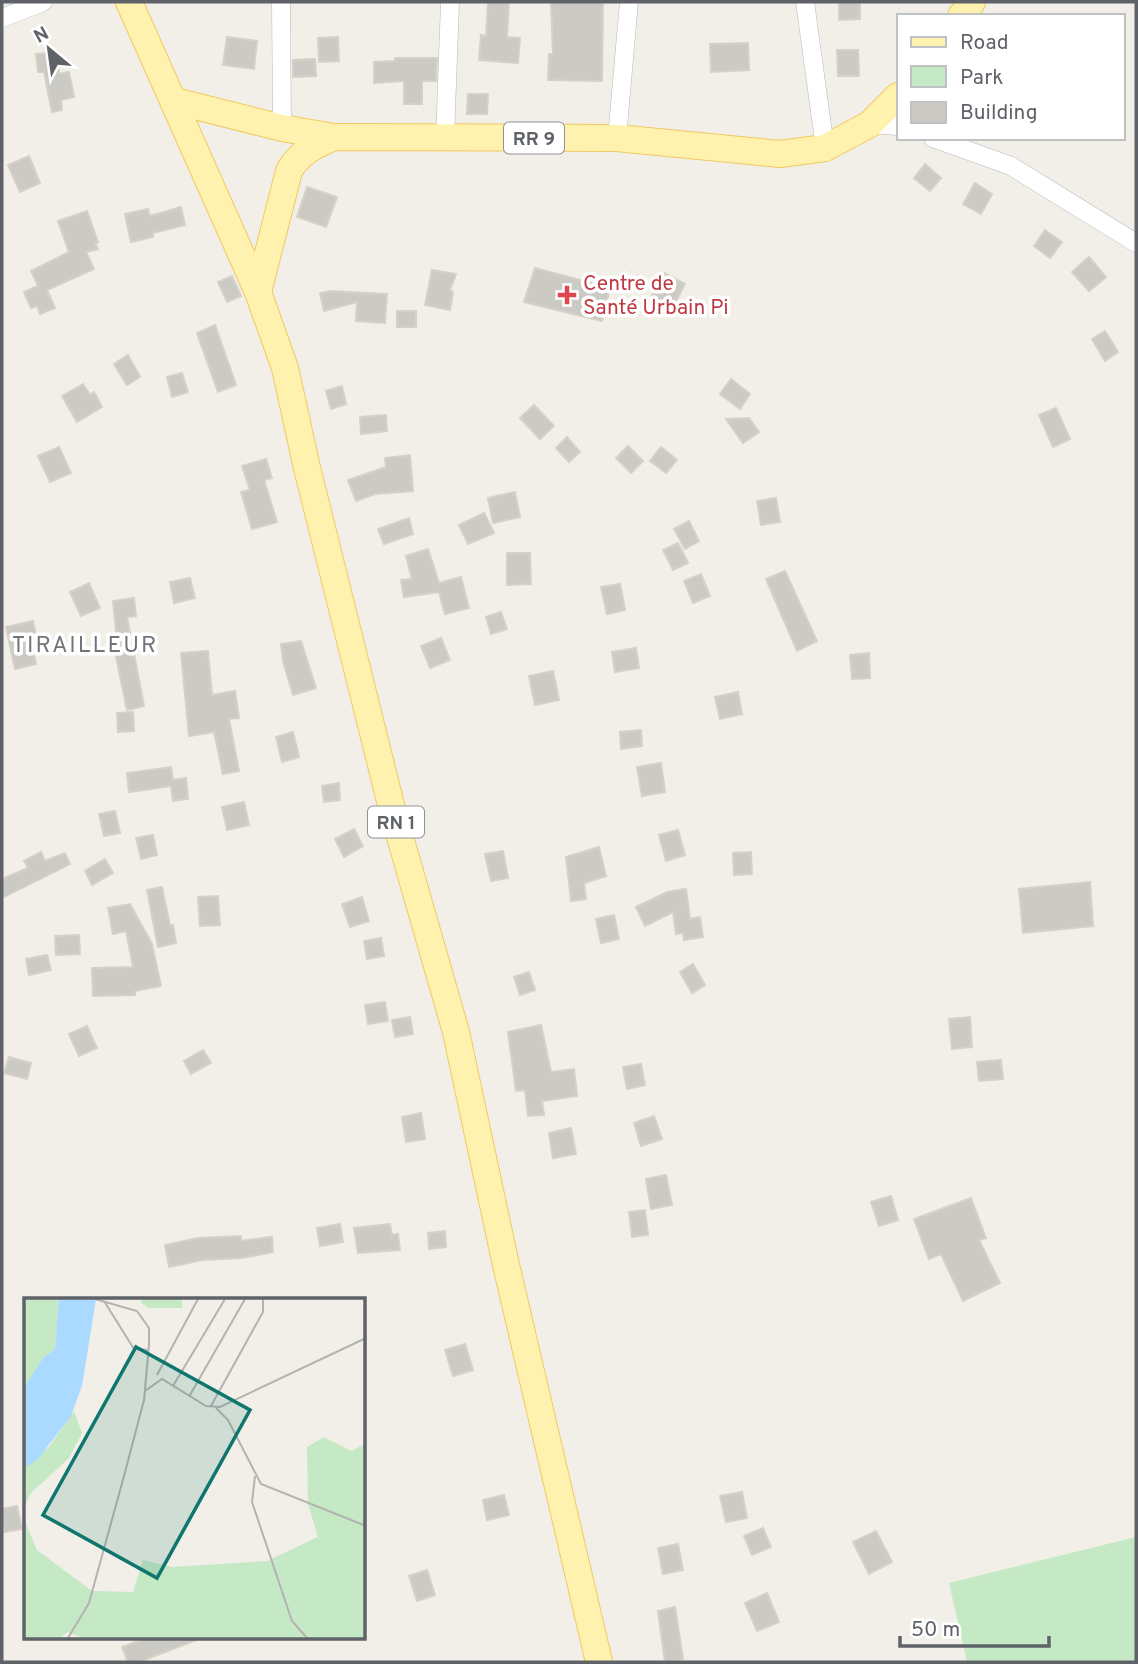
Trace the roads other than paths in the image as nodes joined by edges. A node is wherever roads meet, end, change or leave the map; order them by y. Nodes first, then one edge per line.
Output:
1 (43, 2) edge
2 (129, 2) edge
3 (281, 2) edge
4 (450, 2) edge
5 (629, 2) edge
6 (805, 2) edge
7 (2, 18) edge
8 (897, 97) edge
9 (175, 101) junction
10 (870, 124) junction
11 (897, 126) edge
12 (282, 128) junction
13 (334, 137) junction
14 (617, 138) junction
15 (445, 139) junction
16 (939, 140) edge
17 (825, 148) junction
18 (1136, 243) edge
19 (258, 292) junction
20 (599, 1662) edge

1 - 7 street
2 - 9 main road, RN 1
3 - 12 street
4 - 15 street
5 - 14 street
6 - 17 street
8 - 10 main road, RR 9
9 - 12 main road, RR 9
9 - 19 main road, RN 1
10 - 11 street
10 - 17 main road, RR 9
12 - 13 main road, RR 9
13 - 15 main road, RR 9
13 - 19 main road
14 - 15 main road, RR 9
14 - 17 main road, RR 9
16 - 18 street
19 - 20 main road, RN 1

